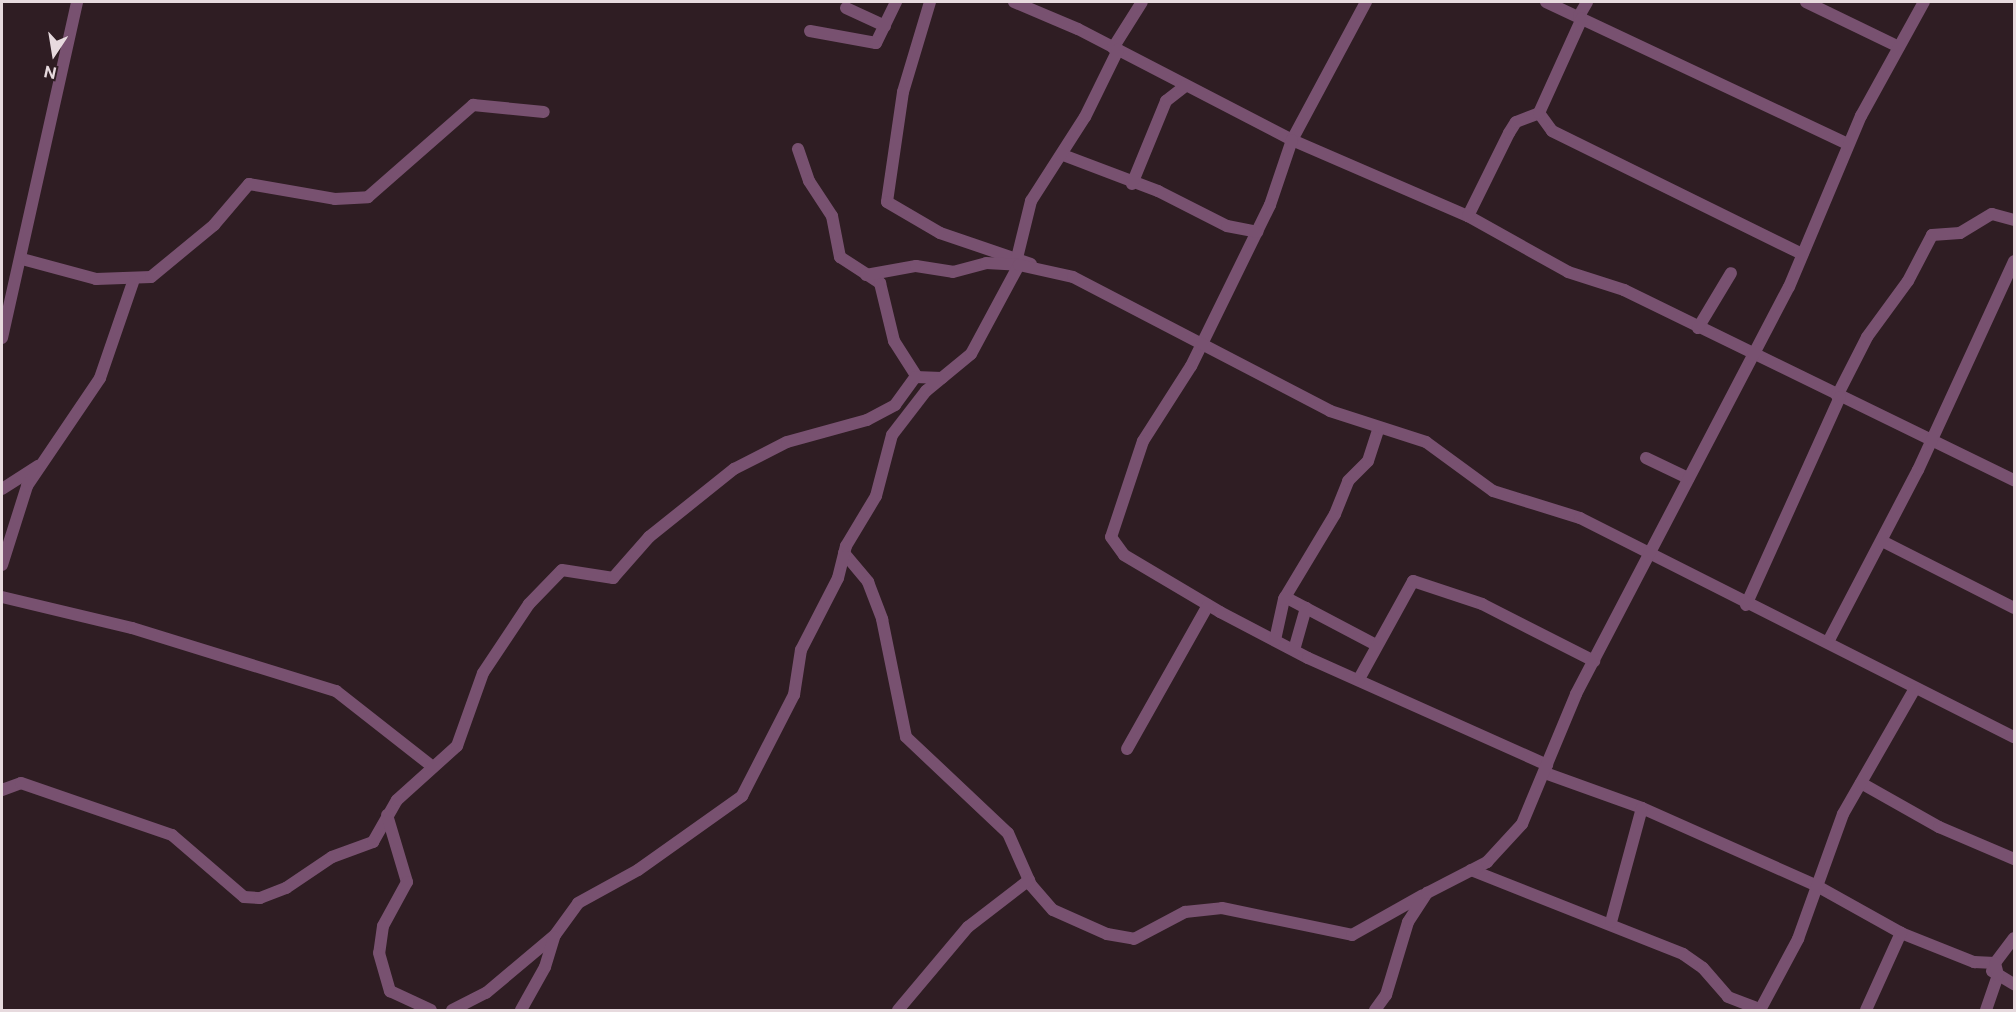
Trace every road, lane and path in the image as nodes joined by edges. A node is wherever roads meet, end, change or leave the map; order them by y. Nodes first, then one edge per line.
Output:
1 (77, 2) edge
2 (897, 2) edge
3 (930, 2) edge
4 (1014, 2) edge
5 (1142, 2) edge
6 (1366, 2) edge
7 (1546, 2) edge
8 (1587, 2) edge
9 (1806, 2) edge
10 (1924, 2) edge
11 (1028, 4) edge
12 (846, 8) dead end
13 (1581, 17) junction
14 (885, 27) junction
15 (810, 31) dead end
16 (1899, 46) junction
17 (1115, 49) junction
18 (1185, 86) junction
19 (544, 112) dead end
20 (1539, 113) junction
21 (1292, 140) junction
22 (1848, 144) junction
23 (798, 149) dead end
24 (1063, 154) junction
25 (1131, 184) junction
26 (1468, 216) junction
27 (2014, 220) edge
28 (1257, 232) junction
29 (1803, 254) junction
30 (22, 259) junction
31 (2014, 261) edge
32 (1023, 262) junction
33 (1731, 273) dead end
34 (2012, 273) edge
35 (866, 275) junction
36 (133, 282) junction
37 (3, 325) edge
38 (1698, 328) junction
39 (2, 338) edge
40 (1201, 344) junction
41 (1752, 357) junction
42 (917, 377) junction
43 (942, 378) junction
44 (1839, 397) junction
45 (1378, 430) junction
46 (1931, 440) junction
47 (1646, 458) dead end
48 (42, 464) junction
49 (1688, 478) junction
50 (2014, 480) edge
51 (2, 489) edge
52 (1882, 541) junction
53 (844, 553) junction
54 (1649, 556) junction
55 (2, 565) edge
56 (2, 597) edge
57 (1285, 597) junction
58 (1746, 604) junction
59 (1208, 605) junction
60 (1305, 608) junction
61 (2014, 608) edge
62 (1275, 640) junction
63 (1828, 642) junction
64 (1376, 645) junction
65 (1294, 650) junction
66 (1594, 661) junction
67 (1359, 679) junction
68 (1914, 690) junction
69 (2014, 737) edge
70 (1127, 748) dead end
71 (433, 767) junction
72 (1546, 769) junction
73 (1861, 783) junction
74 (2, 790) edge
75 (1642, 808) junction
76 (387, 815) junction
77 (2014, 859) edge
78 (1471, 870) junction
79 (1029, 880) junction
80 (1816, 886) junction
81 (1426, 892) junction
82 (1611, 922) junction
83 (1901, 933) junction
84 (555, 935) junction
85 (2014, 938) edge
86 (1997, 969) junction
87 (2014, 984) edge
88 (1760, 1010) edge
89 (431, 1011) edge
90 (452, 1011) edge
91 (521, 1011) edge
92 (898, 1011) edge
93 (1375, 1011) edge
94 (1866, 1011) edge
95 (1986, 1011) edge

1 - 30 street
2 - 14 street
3 - 32 street
4 - 11 street
5 - 17 street
6 - 21 street
7 - 13 street
8 - 13 street
9 - 16 street
10 - 16 street
11 - 17 street
12 - 14 street
13 - 20 street
13 - 22 street
14 - 15 street
16 - 22 street
17 - 18 street
17 - 24 street
18 - 21 street
18 - 25 street
19 - 36 street
20 - 26 street
20 - 29 street
21 - 26 street
21 - 28 street
22 - 29 street
23 - 35 street
24 - 25 street
24 - 32 street
25 - 28 street
26 - 38 street
27 - 44 street
28 - 40 street
29 - 41 street
30 - 36 street
30 - 37 street
31 - 34 street
32 - 35 street
32 - 40 street
32 - 43 street
33 - 38 street
34 - 46 street
35 - 42 street
36 - 48 street
37 - 39 street
38 - 41 street
40 - 45 street
40 - 59 street
41 - 44 street
41 - 49 street
42 - 43 street
42 - 71 street
43 - 53 street
44 - 46 street
44 - 58 street
45 - 54 street
45 - 57 street
46 - 50 street
46 - 52 street
47 - 49 street
48 - 51 street
48 - 55 street
49 - 54 street
52 - 61 street
52 - 63 street
53 - 79 street
53 - 84 street
54 - 58 street
54 - 66 street
56 - 71 street
57 - 60 street
57 - 62 street
58 - 63 street
59 - 62 street
59 - 70 street
60 - 64 street
60 - 65 street
62 - 65 street
63 - 68 street
64 - 66 street
64 - 67 street
65 - 67 street
66 - 72 street
67 - 72 street
68 - 69 street
68 - 73 street
71 - 76 street
72 - 75 street
72 - 78 street
73 - 77 street
73 - 80 street
74 - 76 street
75 - 80 street
75 - 82 street
76 - 89 street
78 - 81 street
78 - 82 street
79 - 81 street
79 - 92 street
80 - 83 street
80 - 88 street
81 - 93 street
82 - 88 street
83 - 86 street
83 - 94 street
84 - 90 street
84 - 91 street
85 - 86 street
86 - 87 street
86 - 95 street

